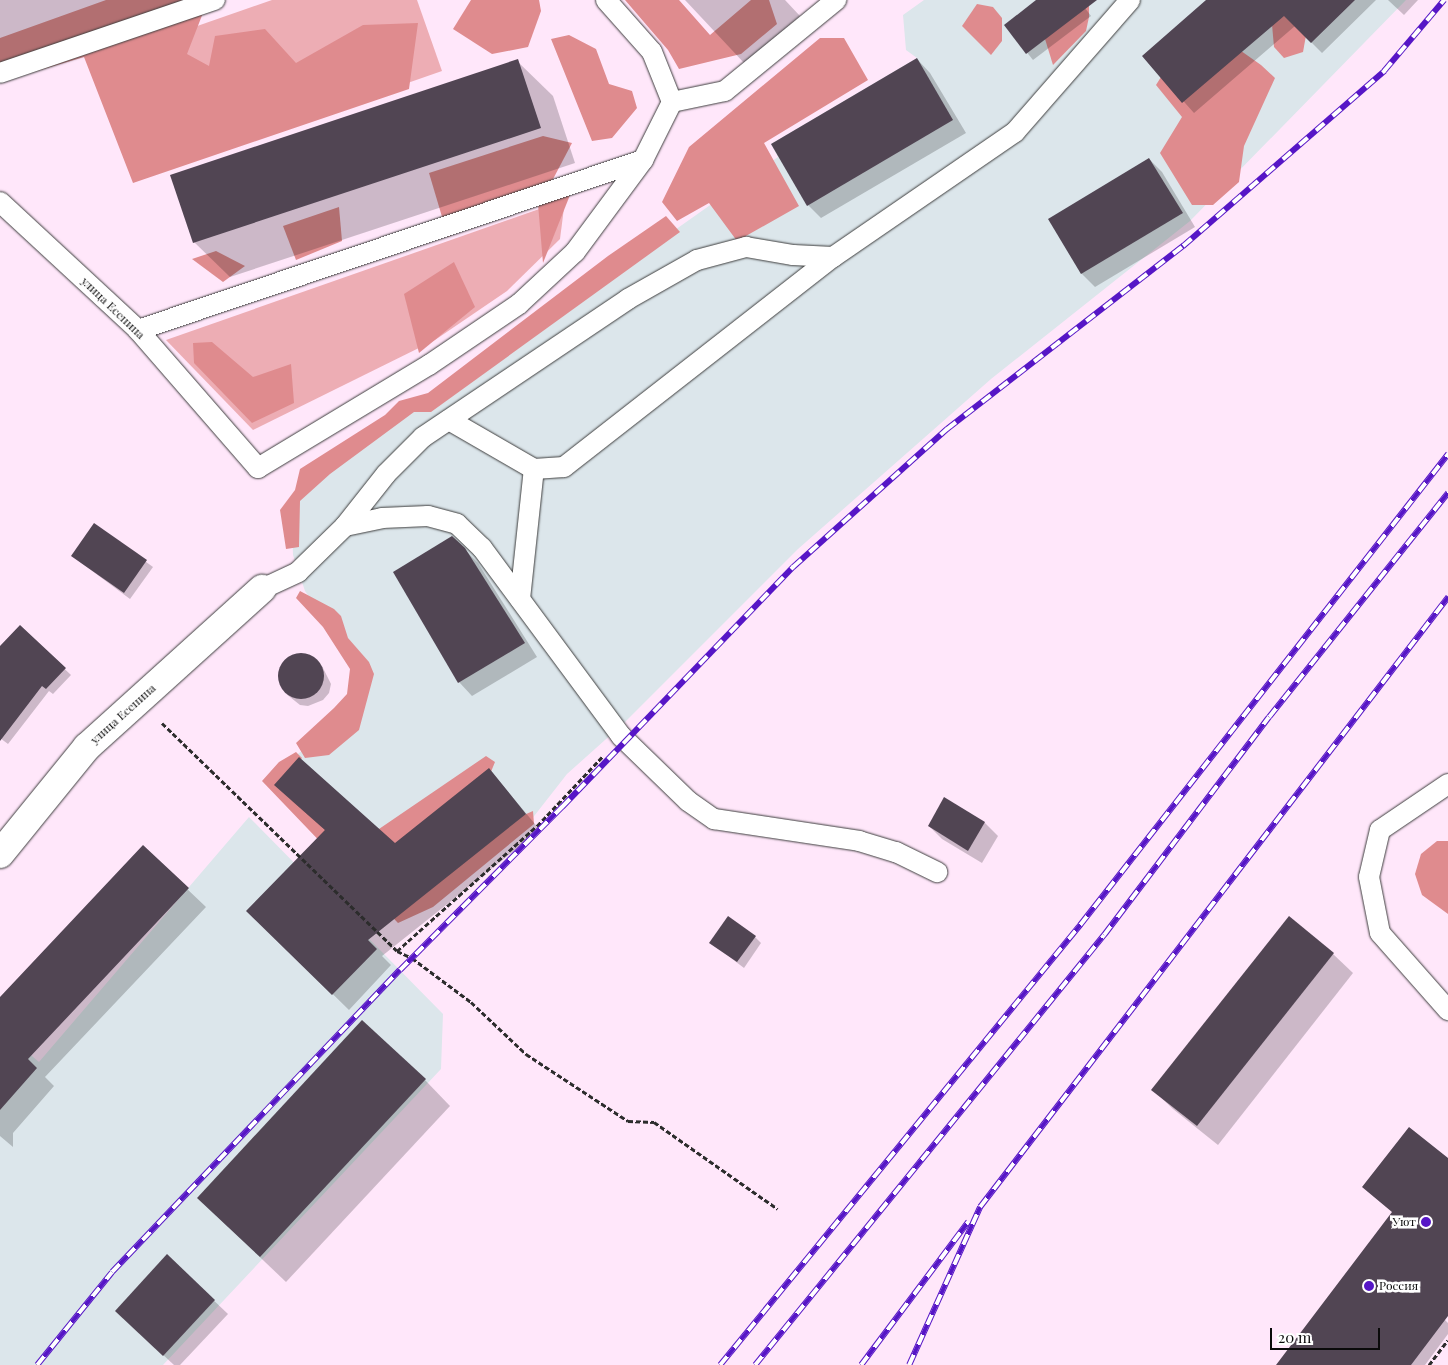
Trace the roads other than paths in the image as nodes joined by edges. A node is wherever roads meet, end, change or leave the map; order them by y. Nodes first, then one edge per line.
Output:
1 (214, 0) edge
2 (606, 0) edge
3 (836, 0) edge
4 (1130, 0) edge
5 (0, 73) edge
6 (672, 102) junction
7 (643, 160) junction
8 (12, 206) edge
9 (833, 256) junction
10 (138, 330) junction
11 (449, 420) junction
12 (534, 469) junction
13 (344, 526) junction
14 (262, 588) joint
15 (520, 599) junction
16 (1448, 784) edge
17 (0, 854) edge
18 (937, 872) dead end
19 (1448, 1010) edge

1 - 5 lane
2 - 6 lane
3 - 6 lane
4 - 9 lane
6 - 7 lane
7 - 10 lane
7 - 10 lane, улица Есенина
8 - 10 lane, улица Есенина
9 - 11 lane
9 - 12 lane
11 - 12 lane
11 - 13 lane
12 - 15 lane
13 - 14 lane
13 - 15 lane
14 - 17 street, улица Есенина
15 - 18 lane
16 - 19 lane

